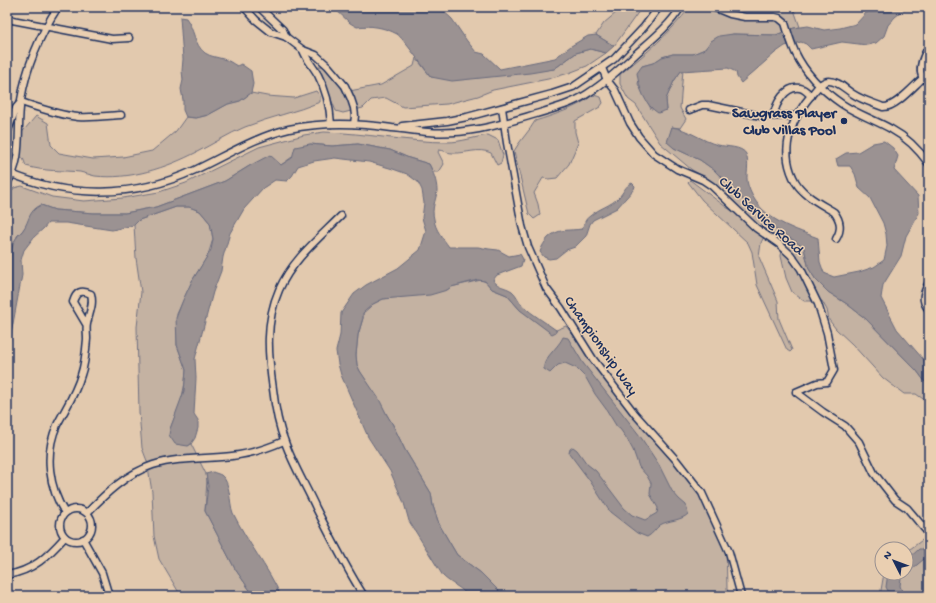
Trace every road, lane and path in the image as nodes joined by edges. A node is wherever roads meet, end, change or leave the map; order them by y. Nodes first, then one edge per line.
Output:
1 (58, 7) edge
2 (244, 7) edge
3 (259, 7) edge
4 (659, 7) edge
5 (681, 7) edge
6 (713, 7) edge
7 (7, 19) edge
8 (46, 26) junction
9 (286, 37) junction
10 (129, 38) dead end
11 (929, 46) edge
12 (303, 50) junction
13 (602, 68) junction
14 (929, 73) edge
15 (923, 78) junction
16 (607, 80) junction
17 (820, 85) junction
18 (811, 96) junction
19 (21, 102) junction
20 (502, 108) junction
21 (689, 110) dead end
22 (121, 115) dead end
23 (774, 116) junction
24 (797, 116) junction
25 (331, 124) junction
26 (354, 124) junction
27 (504, 124) junction
28 (392, 128) junction
29 (7, 133) edge
30 (929, 164) edge
31 (10, 173) edge
32 (7, 184) edge
33 (341, 216) dead end
34 (836, 239) dead end
35 (929, 282) edge
36 (929, 310) edge
37 (86, 324) junction
38 (284, 441) junction
39 (65, 513) junction
40 (87, 513) junction
41 (929, 534) edge
42 (65, 537) junction
43 (83, 539) junction
44 (7, 576) edge
45 (109, 596) edge
46 (364, 596) edge
47 (741, 596) edge

1 - 8 street
2 - 9 street
3 - 9 street
4 - 13 street
5 - 16 street
6 - 17 street
7 - 8 street
8 - 10 street
8 - 19 street
9 - 12 street
11 - 15 street
12 - 25 street
12 - 26 street
13 - 16 street, Club Service Road
13 - 20 street
14 - 15 street
15 - 17 street
16 - 27 street
16 - 41 street, Club Service Road
17 - 18 street
17 - 30 street
18 - 23 street
18 - 24 street
19 - 22 street
19 - 29 street
19 - 31 street
20 - 27 street, Championship Way
20 - 28 street
21 - 23 street
23 - 24 street
24 - 34 street
25 - 26 street
25 - 31 street
26 - 28 street
27 - 28 street
27 - 47 street, Championship Way
31 - 32 street
33 - 38 street
35 - 36 street
37 - 37 street
37 - 39 street
38 - 40 street
38 - 46 street
39 - 40 street
39 - 42 street
40 - 43 street
42 - 43 street
42 - 44 street
43 - 45 street

